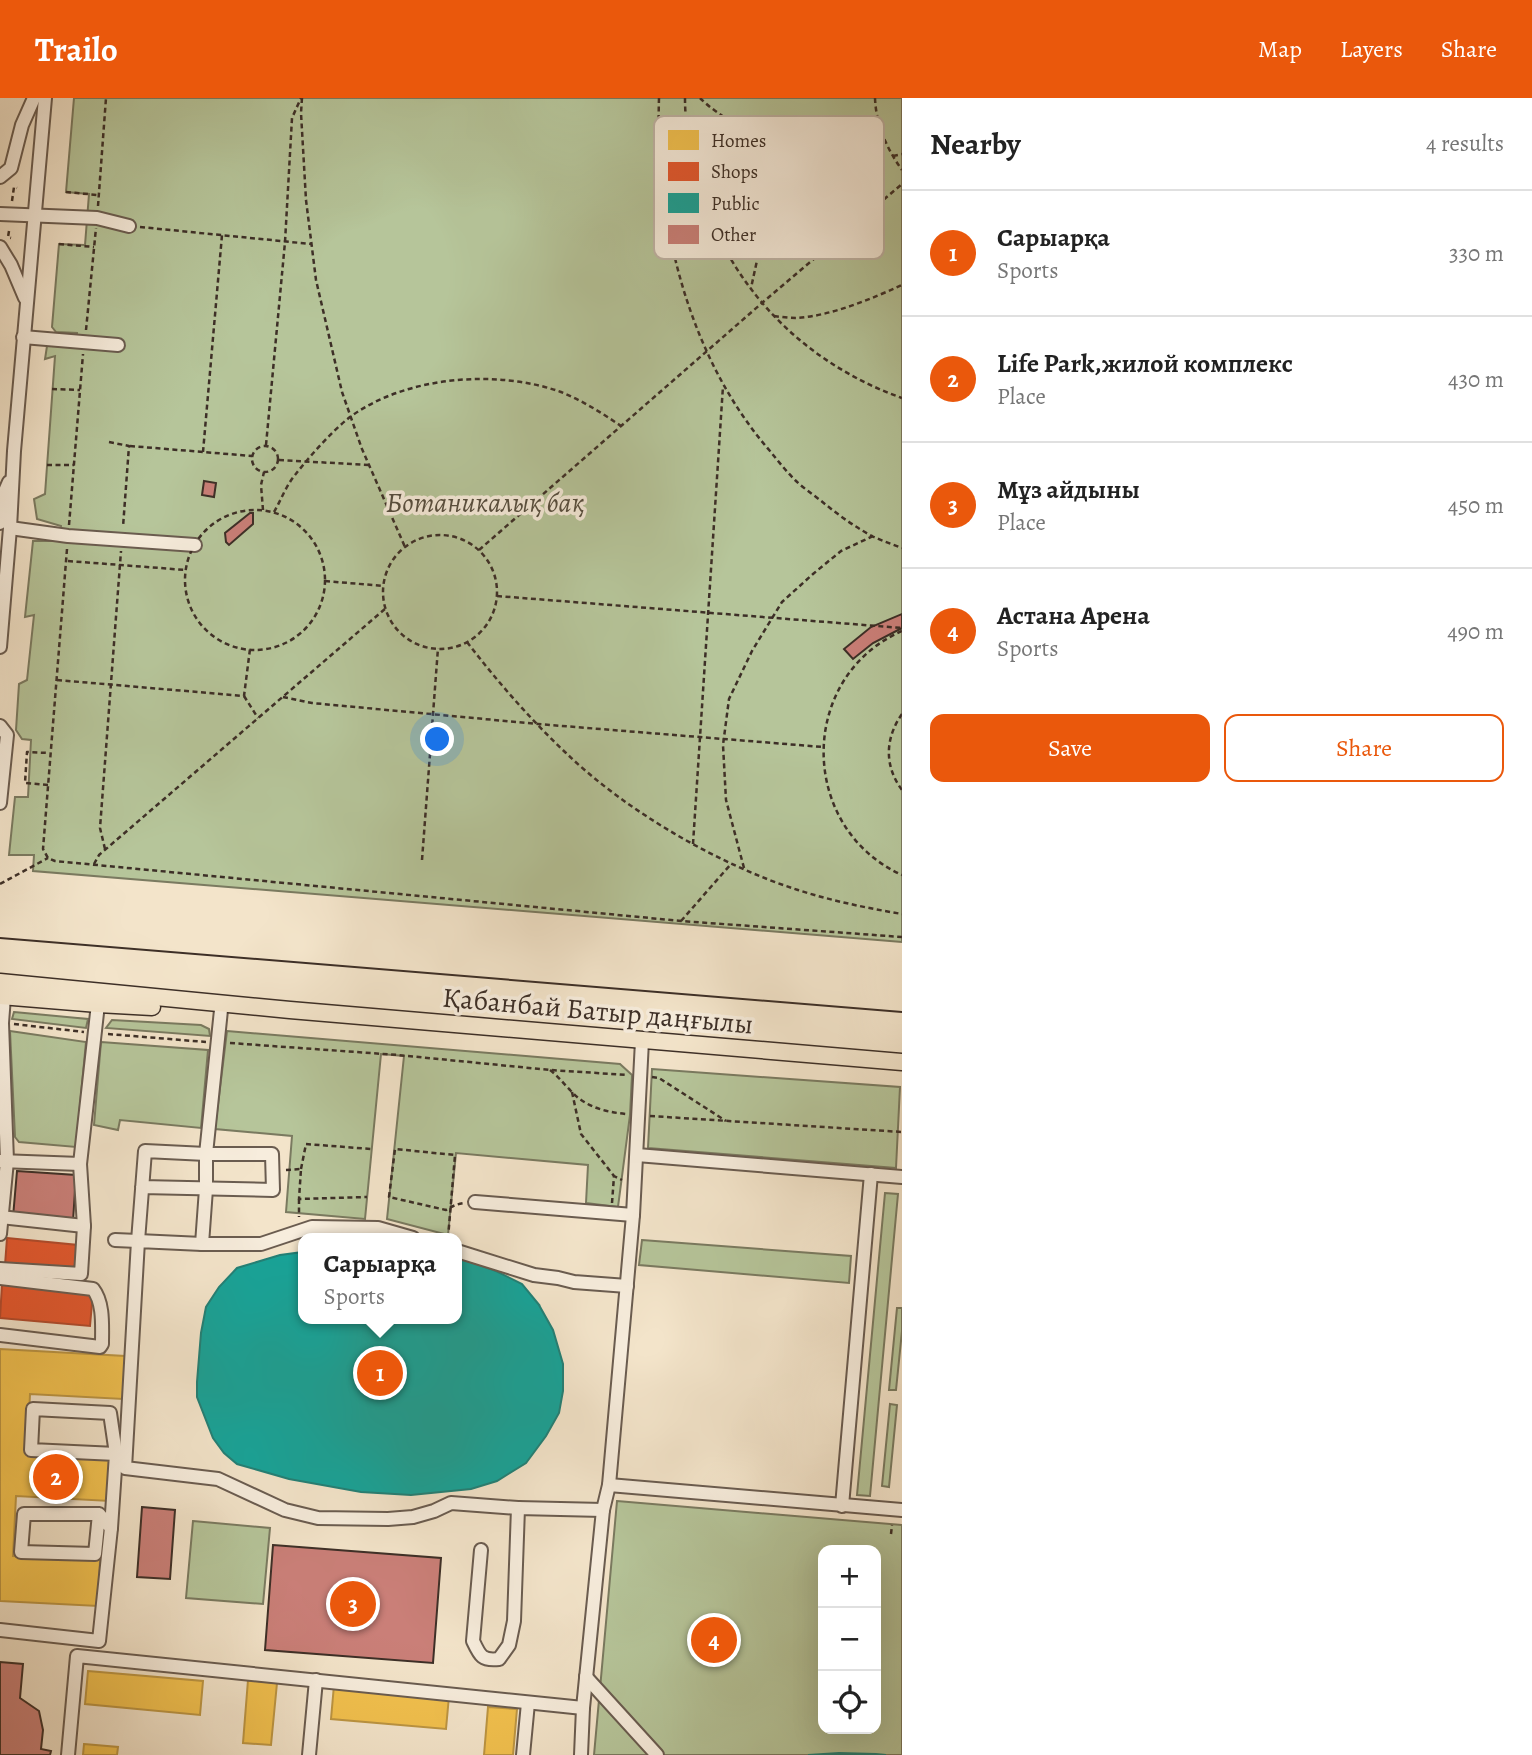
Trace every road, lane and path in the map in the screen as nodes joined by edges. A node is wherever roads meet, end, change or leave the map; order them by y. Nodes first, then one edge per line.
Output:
1 (106, 98) edge
2 (302, 98) edge
3 (659, 98) edge
4 (685, 98) edge
5 (700, 98) edge
6 (875, 98) edge
7 (43, 99) edge
8 (658, 116) edge
9 (687, 116) edge
10 (724, 116) edge
11 (878, 116) edge
12 (884, 139) edge
13 (902, 154) edge
14 (892, 156) junction
15 (902, 170) edge
16 (0, 177) edge
17 (902, 184) edge
18 (17, 188) dead end
19 (66, 192) dead end
20 (99, 195) junction
21 (884, 199) edge
22 (12, 201) dead end
23 (97, 209) dead end
24 (0, 214) edge
25 (34, 216) junction
26 (129, 226) joint
27 (9, 231) dead end
28 (222, 235) junction
29 (11, 237) dead end
30 (285, 242) junction
31 (59, 244) dead end
32 (311, 244) junction
33 (0, 247) edge
34 (94, 247) dead end
35 (675, 259) edge
36 (731, 259) edge
37 (757, 259) edge
38 (814, 259) edge
39 (902, 285) edge
40 (751, 288) junction
41 (26, 302) junction
42 (762, 303) junction
43 (774, 316) junction
44 (23, 337) junction
45 (118, 345) dead end
46 (706, 352) junction
47 (723, 384) junction
48 (52, 389) dead end
49 (80, 390) dead end
50 (902, 398) edge
51 (351, 417) junction
52 (621, 426) junction
53 (109, 442) dead end
54 (266, 445) junction
55 (130, 446) junction
56 (0, 448) edge
57 (13, 451) junction
58 (203, 452) junction
59 (252, 456) junction
60 (279, 460) junction
61 (307, 461) junction
62 (47, 465) dead end
63 (74, 465) dead end
64 (369, 465) junction
65 (264, 472) junction
66 (262, 510) junction
67 (274, 512) junction
68 (5, 526) edge
69 (873, 536) junction
70 (122, 540) junction
71 (195, 545) junction
72 (405, 547) junction
73 (902, 548) edge
74 (479, 550) junction
75 (66, 561) dead end
76 (120, 565) junction
77 (187, 570) junction
78 (325, 581) junction
79 (384, 586) junction
80 (497, 596) junction
81 (386, 608) junction
82 (708, 613) junction
83 (771, 618) junction
84 (0, 620) edge
85 (902, 630) edge
86 (467, 642) junction
87 (0, 648) edge
88 (250, 649) junction
89 (438, 649) junction
90 (57, 680) dead end
91 (110, 684) junction
92 (244, 696) junction
93 (283, 697) junction
94 (433, 714) junction
95 (902, 714) edge
96 (258, 718) junction
97 (538, 724) junction
98 (0, 726) edge
99 (700, 737) junction
100 (724, 739) junction
101 (822, 747) junction
102 (50, 753) dead end
103 (48, 785) dead end
104 (902, 790) edge
105 (0, 803) edge
106 (693, 844) junction
107 (43, 849) dead end
108 (105, 849) junction
109 (48, 858) junction
110 (422, 859) dead end
111 (93, 864) junction
112 (731, 864) junction
113 (745, 870) junction
114 (902, 875) edge
115 (0, 884) edge
116 (902, 914) edge
117 (681, 921) junction
118 (902, 937) edge
119 (1, 992) edge
120 (98, 1004) junction
121 (220, 1010) junction
122 (290, 1010) junction
123 (2, 1023) junction
124 (95, 1033) junction
125 (642, 1041) junction
126 (218, 1042) junction
127 (902, 1062) edge
128 (641, 1076) junction
129 (572, 1092) dead end
130 (902, 1132) edge
131 (371, 1149) dead end
132 (205, 1154) junction
133 (636, 1155) junction
134 (3, 1161) edge
135 (80, 1164) junction
136 (301, 1168) junction
137 (272, 1171) junction
138 (871, 1174) junction
139 (614, 1176) junction
140 (902, 1177) edge
141 (622, 1180) dead end
142 (142, 1187) junction
143 (206, 1189) junction
144 (367, 1197) dead end
145 (299, 1199) junction
146 (475, 1202) joint
147 (451, 1207) junction
148 (611, 1213) junction
149 (633, 1215) junction
150 (1, 1217) edge
151 (84, 1226) junction
152 (299, 1231) junction
153 (396, 1233) edge
154 (448, 1233) edge
155 (0, 1234) edge
156 (115, 1240) dead end
157 (138, 1241) junction
158 (202, 1244) junction
159 (462, 1253) edge
160 (0, 1269) edge
161 (0, 1278) edge
162 (627, 1286) junction
163 (0, 1335) edge
164 (117, 1454) junction
165 (609, 1485) junction
166 (842, 1506) junction
167 (518, 1508) junction
168 (603, 1510) junction
169 (902, 1510) edge
170 (99, 1514) junction
171 (892, 1525) dead end
172 (111, 1528) junction
173 (891, 1534) dead end
174 (481, 1550) dead end
175 (0, 1630) edge
176 (586, 1677) junction
177 (316, 1680) junction
178 (528, 1703) junction
179 (583, 1708) junction
180 (68, 1755) edge
181 (309, 1755) edge
182 (523, 1755) edge
183 (581, 1755) edge
184 (657, 1755) edge

1 - 20 path
2 - 30 path
2 - 32 path
3 - 8 path
4 - 9 path
5 - 10 path
6 - 11 path
7 - 16 street
7 - 25 street
12 - 14 path
13 - 14 path
14 - 15 path
17 - 21 path
18 - 22 path
19 - 20 path
20 - 23 path
24 - 25 street
25 - 26 street
25 - 41 street
26 - 28 path
27 - 29 path
28 - 30 path
28 - 58 path
30 - 32 path
30 - 54 path
31 - 34 path
32 - 51 path
33 - 41 street
35 - 46 path
36 - 40 path
37 - 40 path
38 - 42 path
39 - 43 path
40 - 42 path
41 - 44 street
42 - 43 path
42 - 46 path
43 - 50 path
44 - 45 street
44 - 57 street
46 - 47 path
46 - 52 path
47 - 69 path
47 - 82 path
48 - 49 path
51 - 52 path
51 - 61 path
51 - 64 path
52 - 74 path
53 - 55 path
54 - 59 path
54 - 60 path
55 - 58 path
55 - 70 path
56 - 57 street
57 - 68 street
58 - 59 path
59 - 65 path
60 - 61 path
60 - 65 path
61 - 64 path
61 - 67 path
62 - 63 path
64 - 72 path
65 - 66 path
66 - 67 path
66 - 71 path
67 - 78 path
68 - 70 street
68 - 84 street
68 - 87 street
69 - 73 path
69 - 83 path
70 - 71 street
70 - 76 path
71 - 77 path
72 - 74 path
72 - 79 path
74 - 80 path
75 - 76 path
76 - 77 path
76 - 91 path
77 - 88 path
78 - 79 path
78 - 88 path
79 - 81 path
80 - 82 path
80 - 86 path
81 - 89 path
81 - 93 path
82 - 83 path
82 - 99 path
83 - 85 path
83 - 100 path
85 - 101 path
86 - 89 path
86 - 97 path
88 - 92 path
89 - 94 path
90 - 91 path
91 - 92 path
91 - 108 path
92 - 96 path
93 - 94 path
93 - 96 path
94 - 97 path
94 - 110 path
95 - 104 path
96 - 108 path
97 - 99 path
97 - 106 path
98 - 105 street
99 - 100 path
99 - 106 path
100 - 101 path
100 - 113 path
101 - 114 path
102 - 103 path
106 - 112 path
107 - 109 path
108 - 111 path
109 - 111 path
109 - 115 path
111 - 117 path
112 - 113 path
112 - 117 path
113 - 116 path
117 - 118 path
119 - 120 main road, Қабанбай Батыр даңғылы
119 - 122 main road, Қабанбай Батыр даңғылы
119 - 123 street
120 - 121 main road, Қабанбай Батыр даңғылы
120 - 124 street
121 - 122 main road, Қабанбай Батыр даңғылы
121 - 126 street
122 - 125 main road, Қабанбай Батыр даңғылы
123 - 124 path
123 - 134 street
124 - 126 path
124 - 135 street
125 - 127 main road, Қабанбай Батыр даңғылы
125 - 128 street
126 - 128 path
126 - 132 street
128 - 130 path
128 - 133 street
129 - 139 path
131 - 136 path
132 - 137 street
132 - 142 street
132 - 143 street
133 - 138 street
133 - 149 street
134 - 135 street
134 - 150 street
135 - 151 street
136 - 137 path
136 - 145 path
137 - 143 street
138 - 140 street
138 - 166 street
139 - 141 path
139 - 148 path
142 - 143 street
142 - 157 street
143 - 158 street
144 - 145 path
145 - 152 path
146 - 147 path
146 - 148 street
147 - 147 path
147 - 154 path
148 - 149 street
149 - 162 street
150 - 151 street
150 - 155 street
151 - 160 street
152 - 153 street
152 - 158 street
156 - 157 street
157 - 158 street
157 - 167 street
159 - 162 street
161 - 163 street
162 - 165 street
164 - 164 street
164 - 172 street
165 - 166 street
165 - 168 street
166 - 169 street
167 - 168 street
167 - 174 street
168 - 176 street
170 - 170 street
170 - 172 street
171 - 173 path
172 - 175 street
176 - 179 street
176 - 184 street
177 - 178 street
177 - 180 street
177 - 181 street
178 - 179 street
178 - 182 street
179 - 183 street

